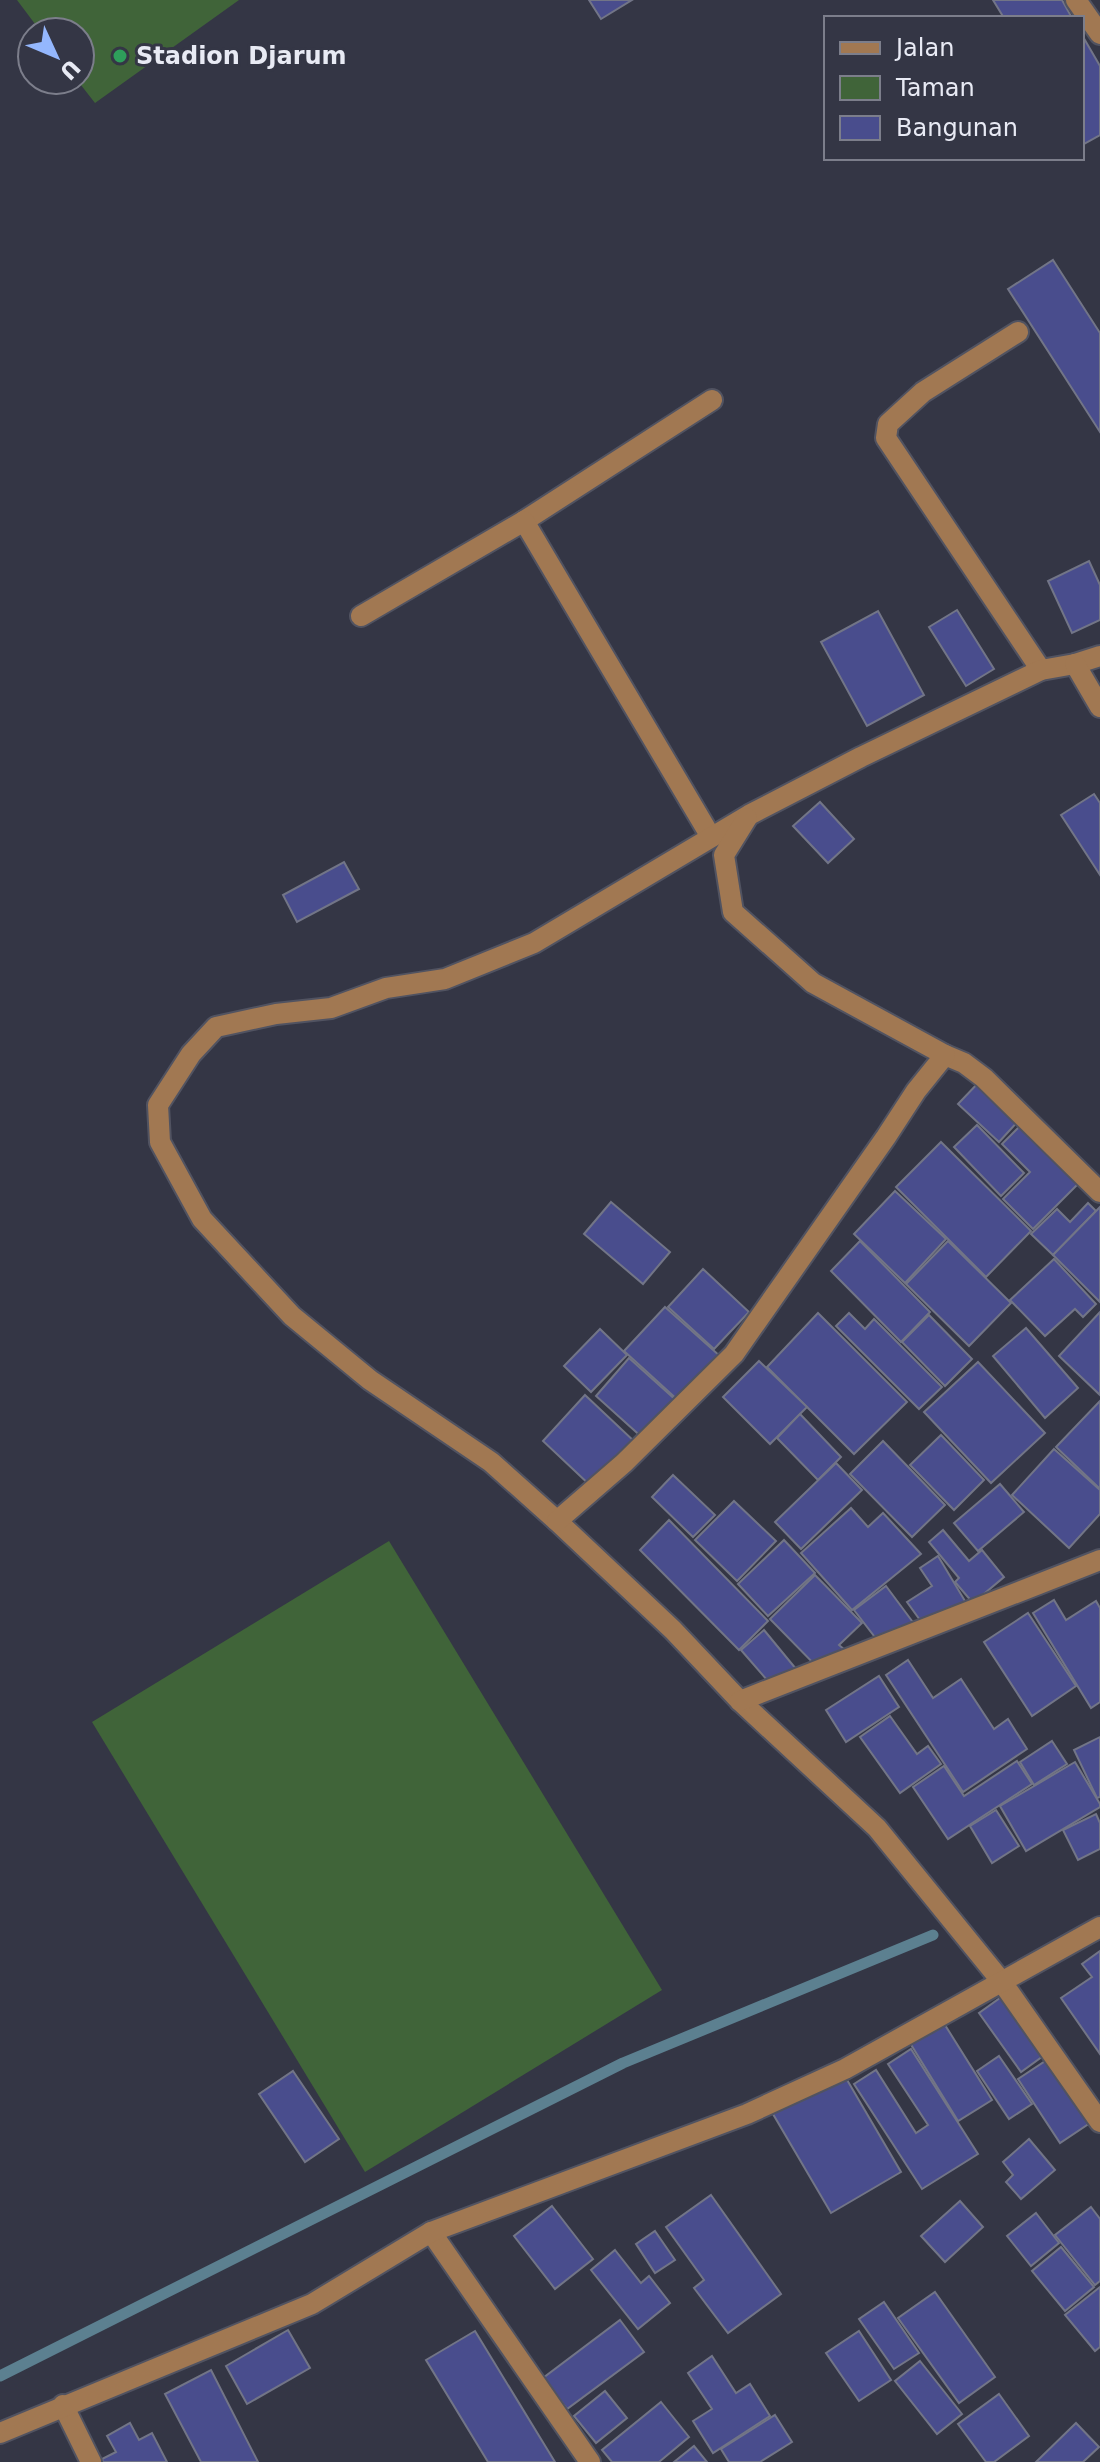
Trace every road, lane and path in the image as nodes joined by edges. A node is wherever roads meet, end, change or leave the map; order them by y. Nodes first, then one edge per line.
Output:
1 (1076, 0) edge
2 (1100, 34) edge
3 (1018, 332) dead end
4 (712, 400) dead end
5 (524, 521) junction
6 (361, 616) dead end
7 (1100, 656) edge
8 (1075, 664) junction
9 (1041, 670) junction
10 (1100, 707) edge
11 (749, 815) junction
12 (711, 837) junction
13 (945, 1055) junction
14 (1100, 1192) edge
15 (557, 1521) junction
16 (1100, 1560) edge
17 (740, 1701) junction
18 (1100, 1927) edge
19 (1002, 1982) junction
20 (1100, 2122) edge
21 (431, 2232) junction
22 (63, 2405) junction
23 (0, 2433) edge
24 (91, 2462) edge
25 (590, 2462) edge

1 - 2 street
3 - 9 street
4 - 5 street
5 - 6 street
5 - 12 street
7 - 8 street
8 - 9 street
8 - 10 street
9 - 11 street
11 - 12 street
11 - 13 street
12 - 15 street
13 - 14 street
13 - 15 street
15 - 17 street
16 - 17 street
17 - 19 street
18 - 19 street
19 - 20 street
19 - 21 street
21 - 22 street
21 - 25 street
22 - 23 street
22 - 24 street

